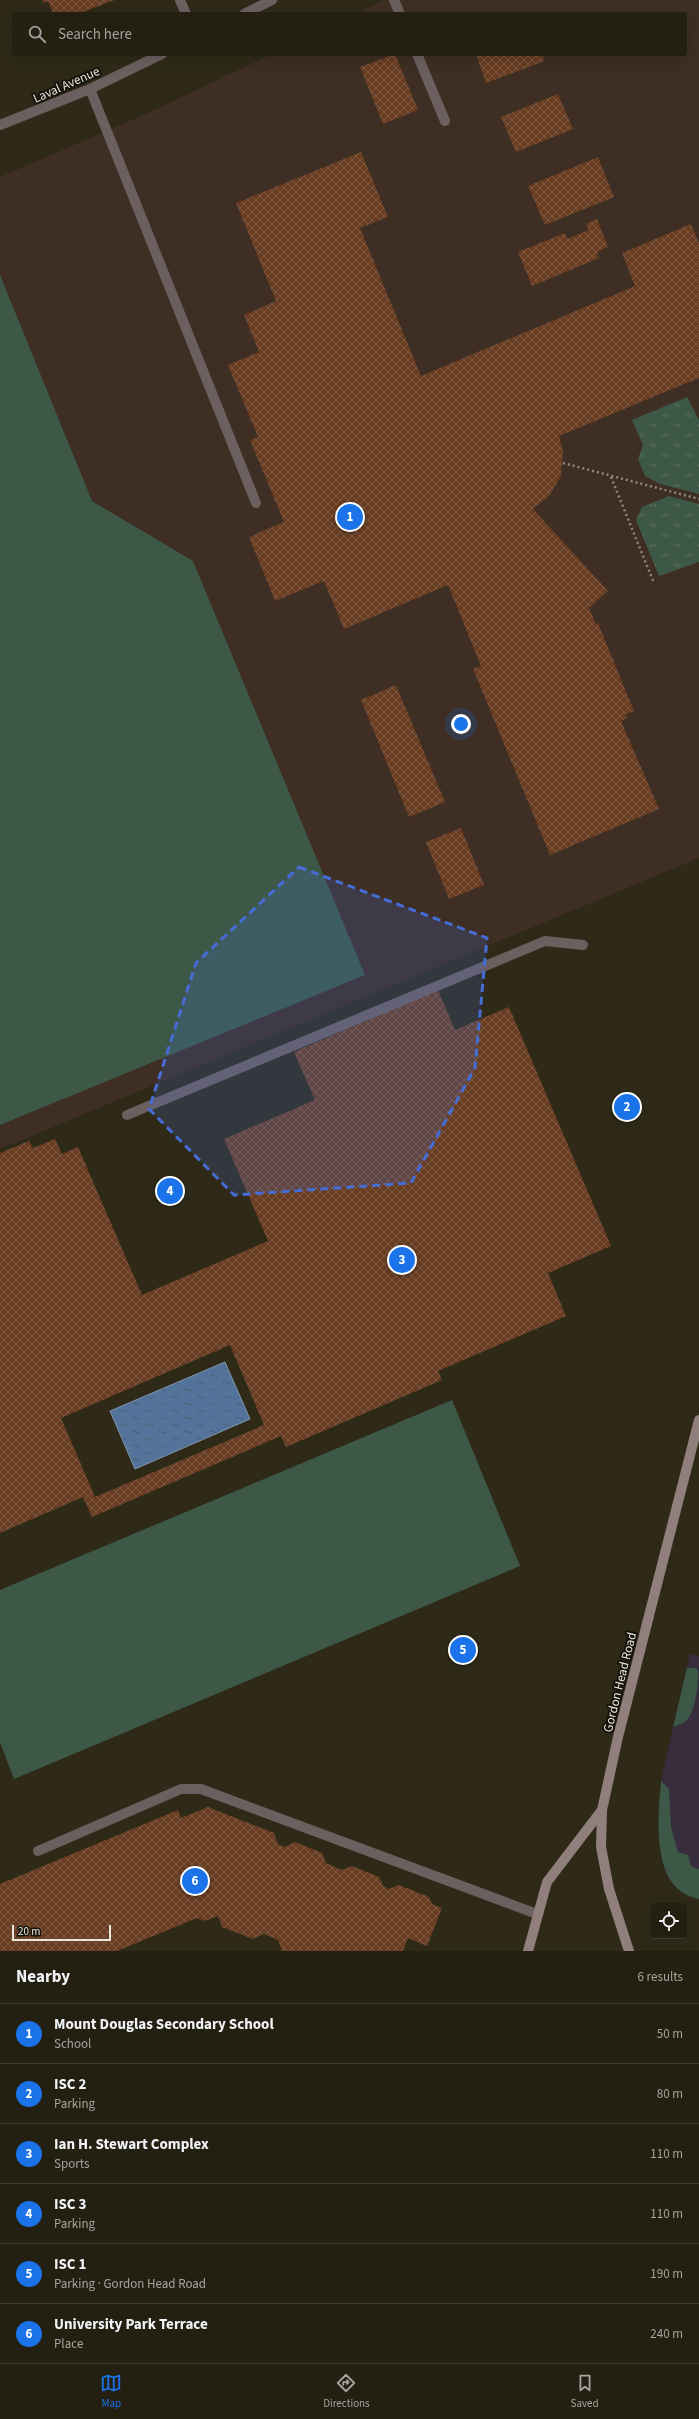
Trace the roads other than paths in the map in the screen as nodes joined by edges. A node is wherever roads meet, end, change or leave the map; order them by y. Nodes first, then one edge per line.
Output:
1 (180, 0) edge
2 (272, 0) edge
3 (394, 0) edge
4 (185, 12) edge
5 (248, 12) edge
6 (399, 12) edge
7 (158, 56) edge
8 (418, 56) edge
9 (90, 89) junction
10 (445, 121) dead end
11 (0, 125) edge
12 (256, 503) dead end
13 (583, 945) dead end
14 (126, 1115) dead end
15 (699, 1420) edge
16 (602, 1810) junction
17 (38, 1851) dead end
18 (537, 1914) junction
19 (528, 1951) edge
20 (629, 1951) edge

1 - 4 street
2 - 5 street
3 - 6 street
7 - 9 street, Laval Avenue
8 - 10 street
9 - 11 street, Laval Avenue
9 - 12 street
13 - 14 street
15 - 16 main road, Gordon Head Road
16 - 18 main road
16 - 20 main road, Gordon Head Road
17 - 18 street
18 - 19 main road

